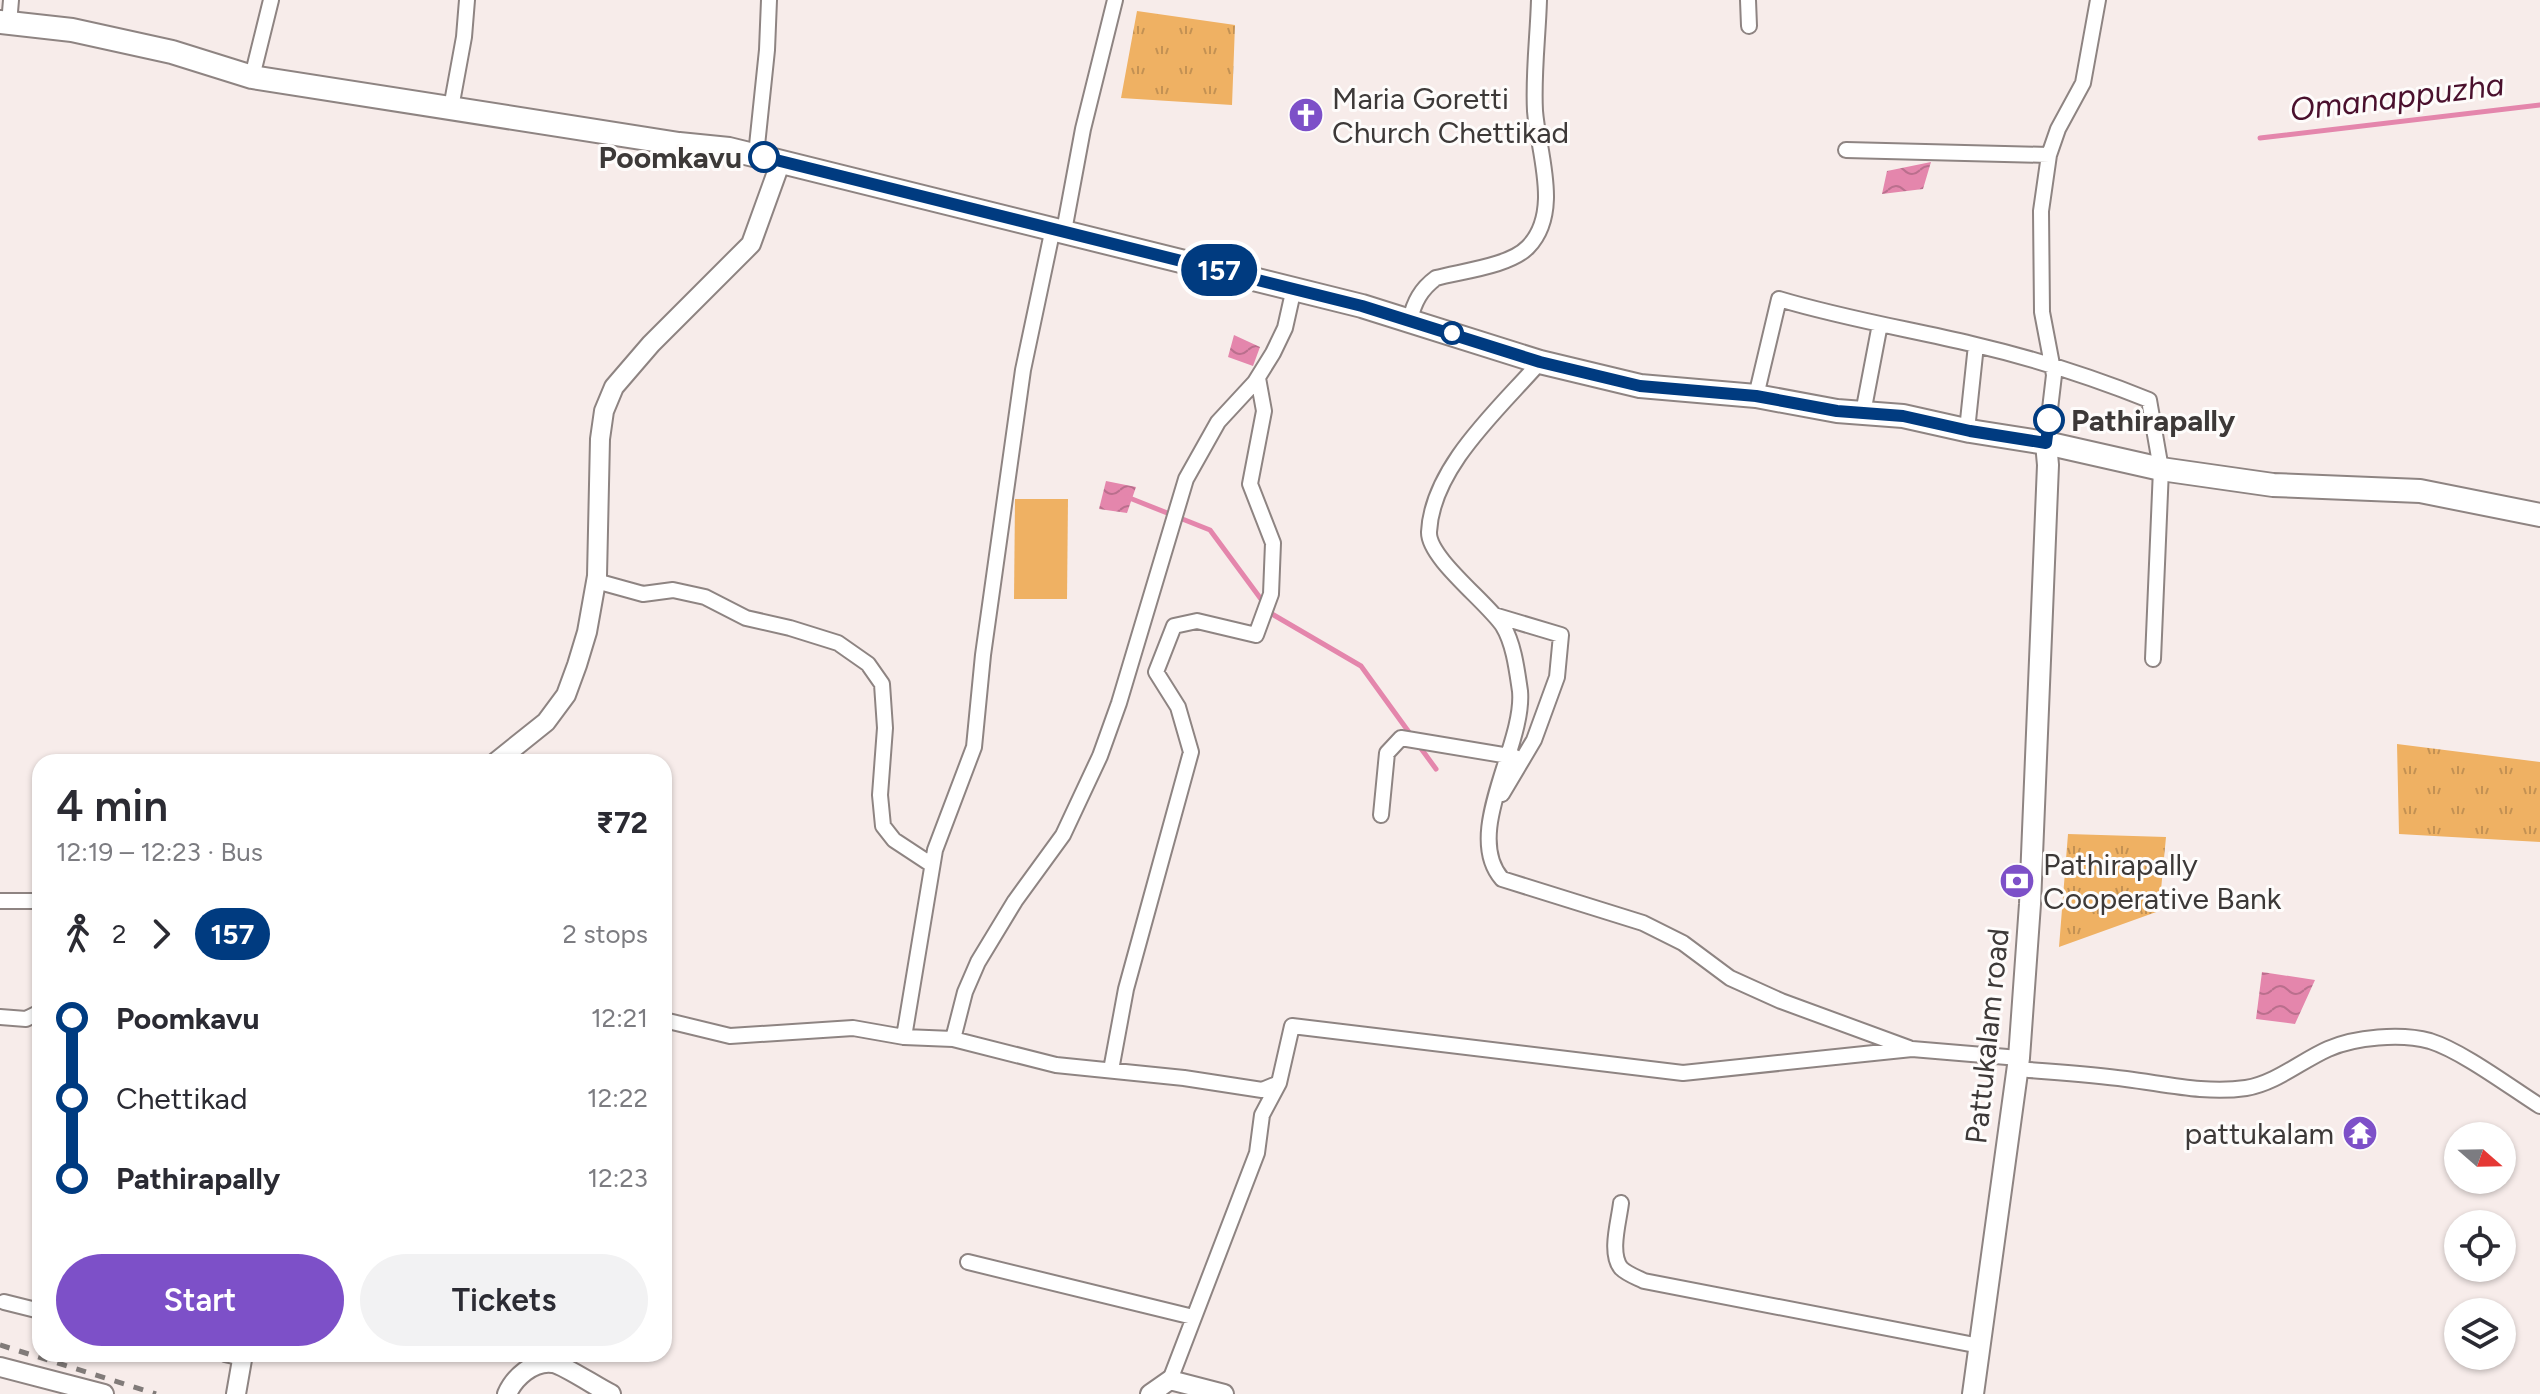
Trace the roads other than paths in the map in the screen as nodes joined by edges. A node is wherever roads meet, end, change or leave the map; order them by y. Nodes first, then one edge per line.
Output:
1 (11, 0) edge
2 (271, 0) edge
3 (467, 0) edge
4 (769, 0) edge
5 (1115, 0) edge
6 (1539, 0) edge
7 (1748, 0) edge
8 (2098, 0) edge
9 (5, 23) edge
10 (1749, 26) dead end
11 (252, 77) junction
12 (451, 108) junction
13 (1846, 150) dead end
14 (756, 155) junction
15 (2049, 155) junction
16 (781, 161) junction
17 (1058, 230) junction
18 (1294, 288) junction
19 (1410, 320) junction
20 (1880, 324) junction
21 (1976, 345) junction
22 (1540, 362) junction
23 (2052, 367) junction
24 (1258, 378) junction
25 (1756, 396) junction
26 (1863, 413) junction
27 (1967, 430) junction
28 (2046, 443) junction
29 (2161, 469) junction
30 (2540, 515) edge
31 (596, 581) junction
32 (1494, 615) junction
33 (2153, 659) dead end
34 (506, 754) edge
35 (1524, 757) junction
36 (1507, 758) junction
37 (1491, 811) junction
38 (1381, 815) dead end
39 (932, 865) junction
40 (0, 901) edge
41 (32, 901) edge
42 (32, 1016) edge
43 (0, 1017) edge
44 (672, 1022) edge
45 (904, 1037) junction
46 (953, 1039) junction
47 (1912, 1049) junction
48 (2018, 1064) junction
49 (1111, 1070) junction
50 (1279, 1083) junction
51 (2540, 1106) edge
52 (1621, 1203) dead end
53 (968, 1262) dead end
54 (4, 1302) dead end
55 (32, 1309) edge
56 (1193, 1317) junction
57 (1980, 1346) junction
58 (237, 1362) edge
59 (532, 1362) edge
60 (547, 1362) edge
61 (0, 1367) edge
62 (1170, 1380) junction
63 (104, 1394) edge
64 (236, 1394) edge
65 (507, 1394) edge
66 (611, 1394) edge
67 (1150, 1394) edge
68 (1224, 1394) edge
69 (1973, 1394) edge

1 - 9 street
2 - 11 street
3 - 12 street
4 - 14 street
5 - 17 street
6 - 19 street
7 - 10 street
8 - 15 street
9 - 11 main road
11 - 12 main road
12 - 14 main road
13 - 15 street
14 - 16 main road
15 - 23 street
16 - 17 main road
16 - 31 street
17 - 18 main road
17 - 39 street
18 - 19 main road
18 - 24 street
19 - 22 main road
20 - 21 street
20 - 25 street
20 - 26 street
21 - 23 street
21 - 27 street
22 - 25 main road
22 - 32 street
23 - 28 street
23 - 29 street
24 - 46 street
24 - 49 street
25 - 26 main road
26 - 27 main road
27 - 28 main road
28 - 29 main road
28 - 48 main road, Pattukalam road
29 - 30 main road
29 - 33 street
31 - 34 street
31 - 39 street
32 - 35 street
32 - 36 street
35 - 36 street
35 - 37 street
36 - 37 street
36 - 38 street
37 - 47 street
39 - 45 street
40 - 41 street
42 - 43 street
44 - 45 street
45 - 46 street
46 - 49 street
47 - 48 street
47 - 50 street
48 - 51 street
48 - 57 main road, Pattukalam road
49 - 50 street
50 - 56 street
52 - 57 street
53 - 56 street
54 - 55 street
56 - 62 street
57 - 69 main road, Pattukalam road
58 - 64 street
59 - 65 street
60 - 66 street
61 - 63 street
62 - 67 street
62 - 68 street

